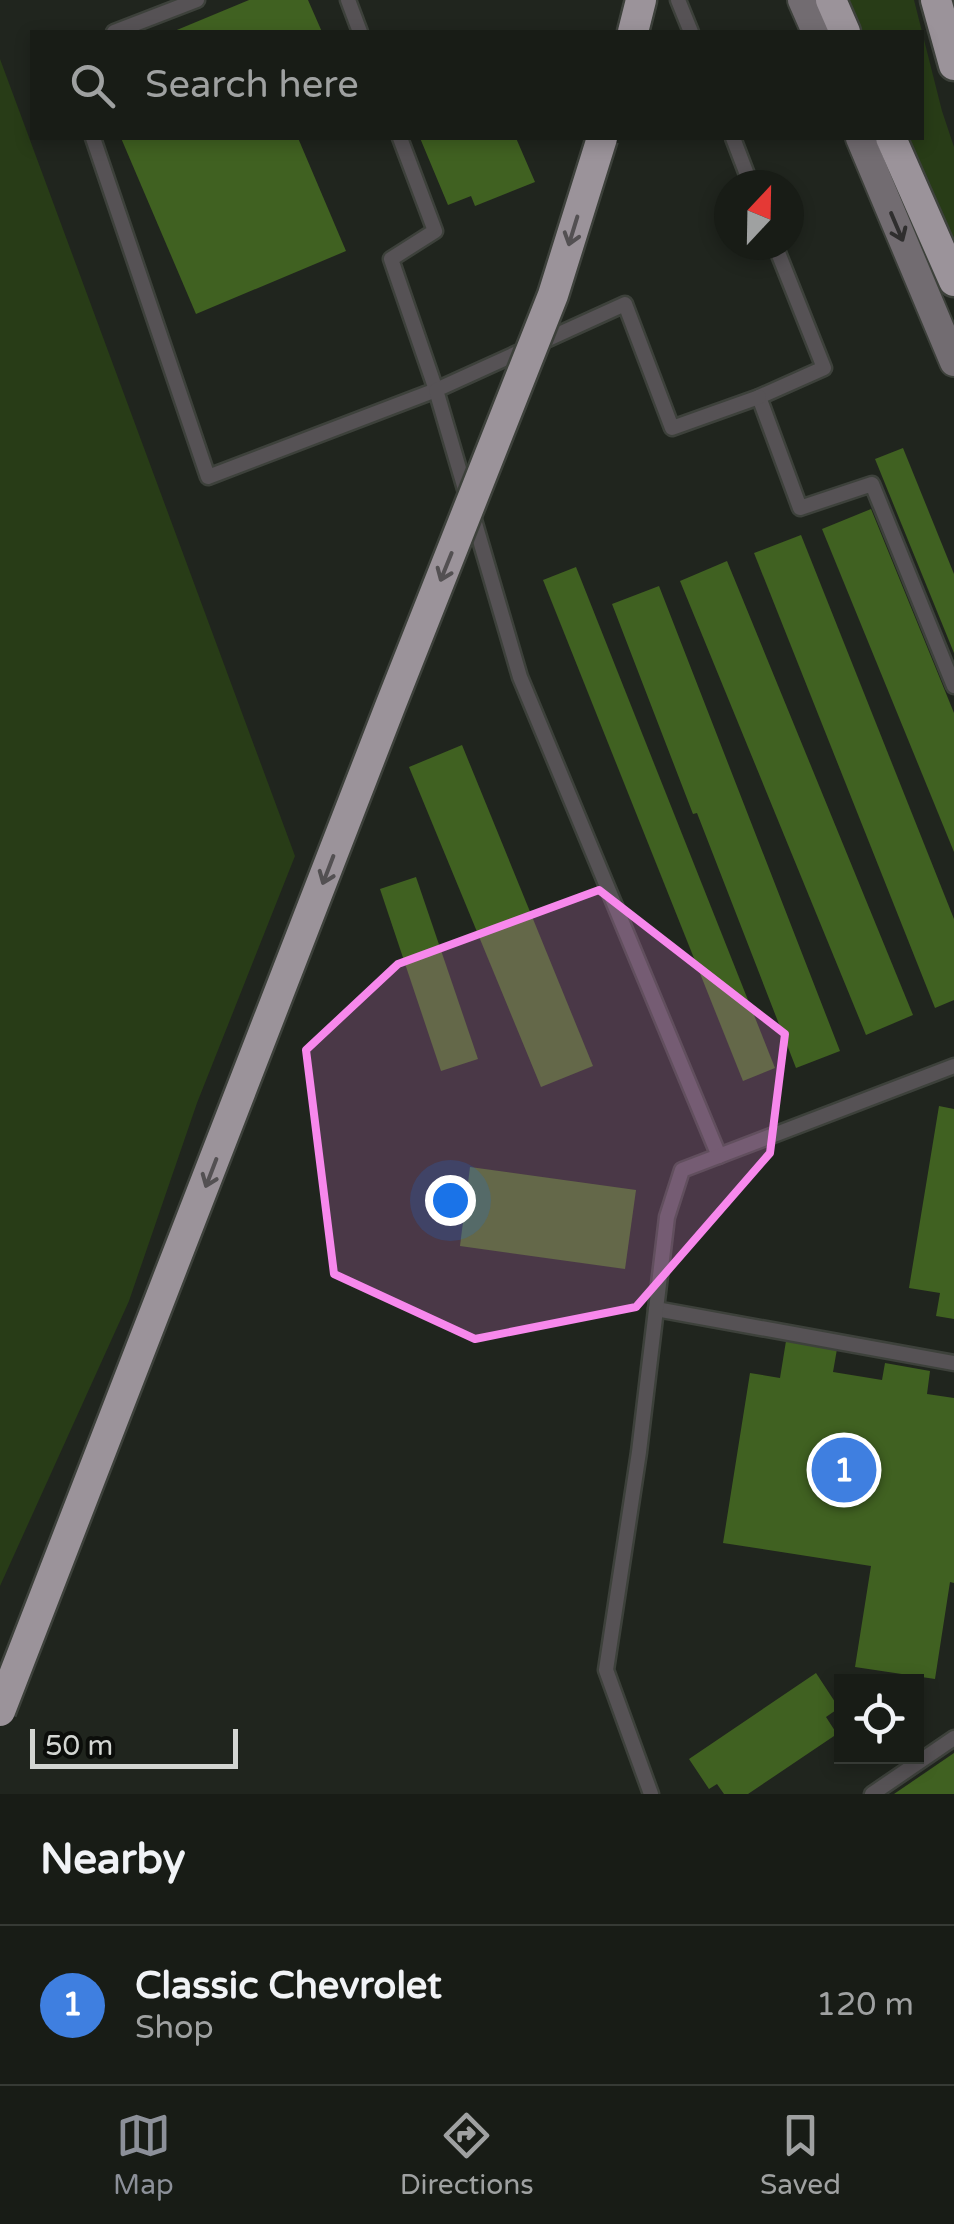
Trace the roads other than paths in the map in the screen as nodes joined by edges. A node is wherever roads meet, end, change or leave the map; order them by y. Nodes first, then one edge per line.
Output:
1 (197, 0) edge
2 (348, 0) edge
3 (641, 0) edge
4 (678, 0) edge
5 (802, 0) edge
6 (831, 0) edge
7 (936, 0) edge
8 (119, 30) edge
9 (359, 30) edge
10 (634, 30) edge
11 (690, 30) edge
12 (815, 30) edge
13 (845, 30) edge
14 (954, 65) edge
15 (93, 140) edge
16 (401, 140) edge
17 (601, 140) edge
18 (733, 140) edge
19 (861, 140) edge
20 (893, 140) edge
21 (746, 170) edge
22 (781, 260) edge
23 (954, 280) edge
24 (954, 362) edge
25 (436, 390) junction
26 (759, 396) junction
27 (954, 686) edge
28 (954, 1066) edge
29 (719, 1156) junction
30 (656, 1309) junction
31 (954, 1363) edge
32 (0, 1711) edge
33 (954, 1738) edge
34 (651, 1794) edge
35 (872, 1794) edge

1 - 8 lane
2 - 9 lane
3 - 10 highway
4 - 11 lane
5 - 12 main road
6 - 13 highway
7 - 14 highway
15 - 25 lane
16 - 25 lane
17 -> 32 highway, bridge
18 - 21 lane
19 -> 24 main road
20 - 23 highway
22 - 26 lane
25 - 26 lane
25 - 29 lane
26 - 27 lane
28 - 29 lane
29 - 30 lane
30 - 31 lane
30 - 34 lane
33 - 35 lane

